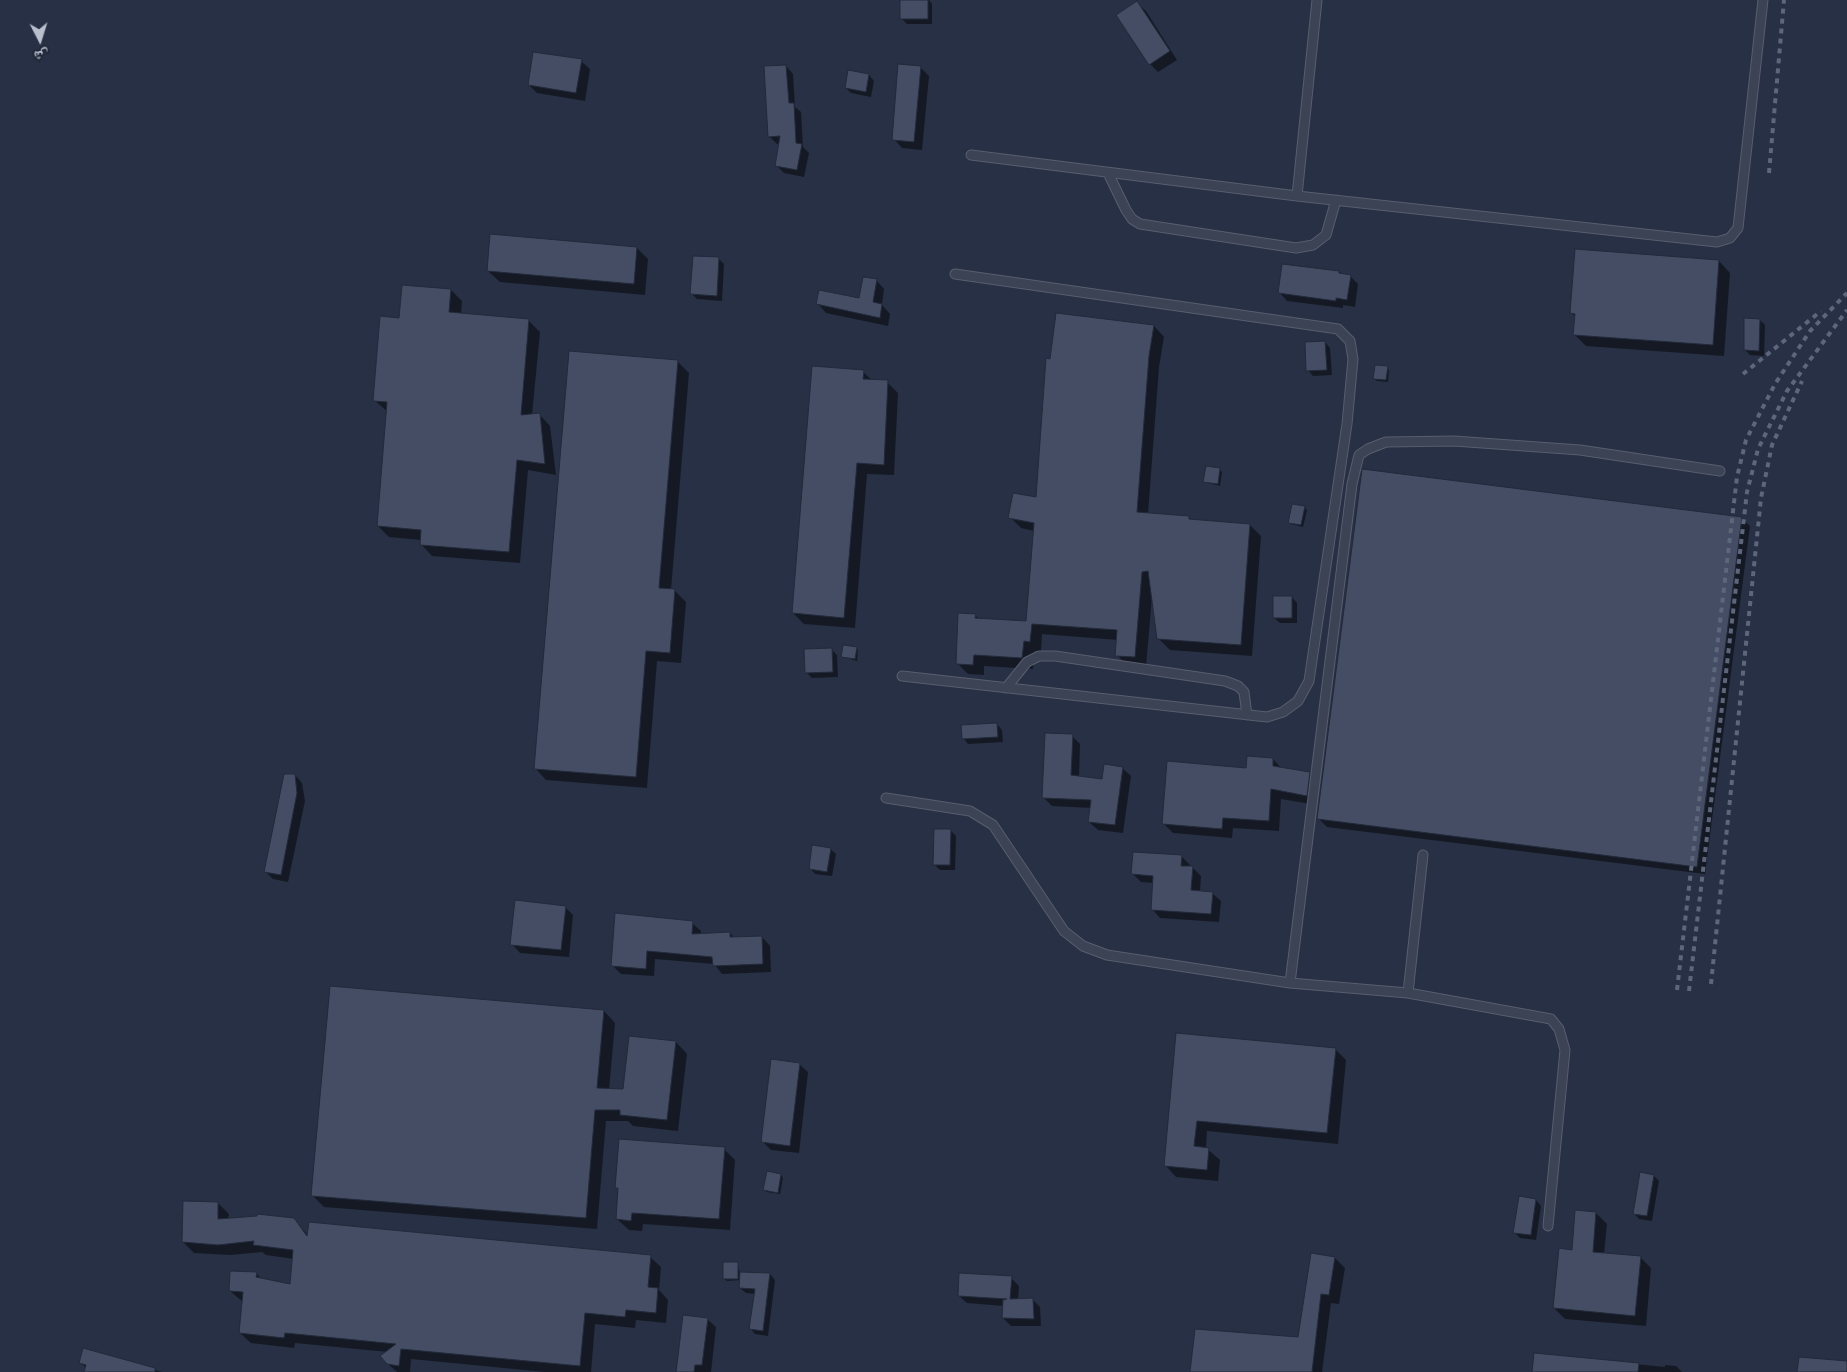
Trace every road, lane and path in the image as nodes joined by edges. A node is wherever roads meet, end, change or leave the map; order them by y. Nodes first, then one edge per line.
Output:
1 (1317, 0) edge
2 (1763, 0) edge
3 (971, 156) dead end
4 (1108, 173) junction
5 (1297, 196) junction
6 (1336, 200) junction
7 (955, 274) dead end
8 (1720, 472) dead end
9 (902, 676) dead end
10 (1006, 688) junction
11 (1247, 714) junction
12 (886, 798) dead end
13 (1423, 855) dead end
14 (1290, 983) junction
15 (1408, 993) junction
16 (1548, 1226) dead end

1 - 5 lane
2 - 6 lane
3 - 4 lane
4 - 5 lane
4 - 6 lane
5 - 6 lane
7 - 11 lane
8 - 14 lane
9 - 10 lane
10 - 11 lane
10 - 11 lane
12 - 14 lane
13 - 15 lane
14 - 15 lane
15 - 16 lane

